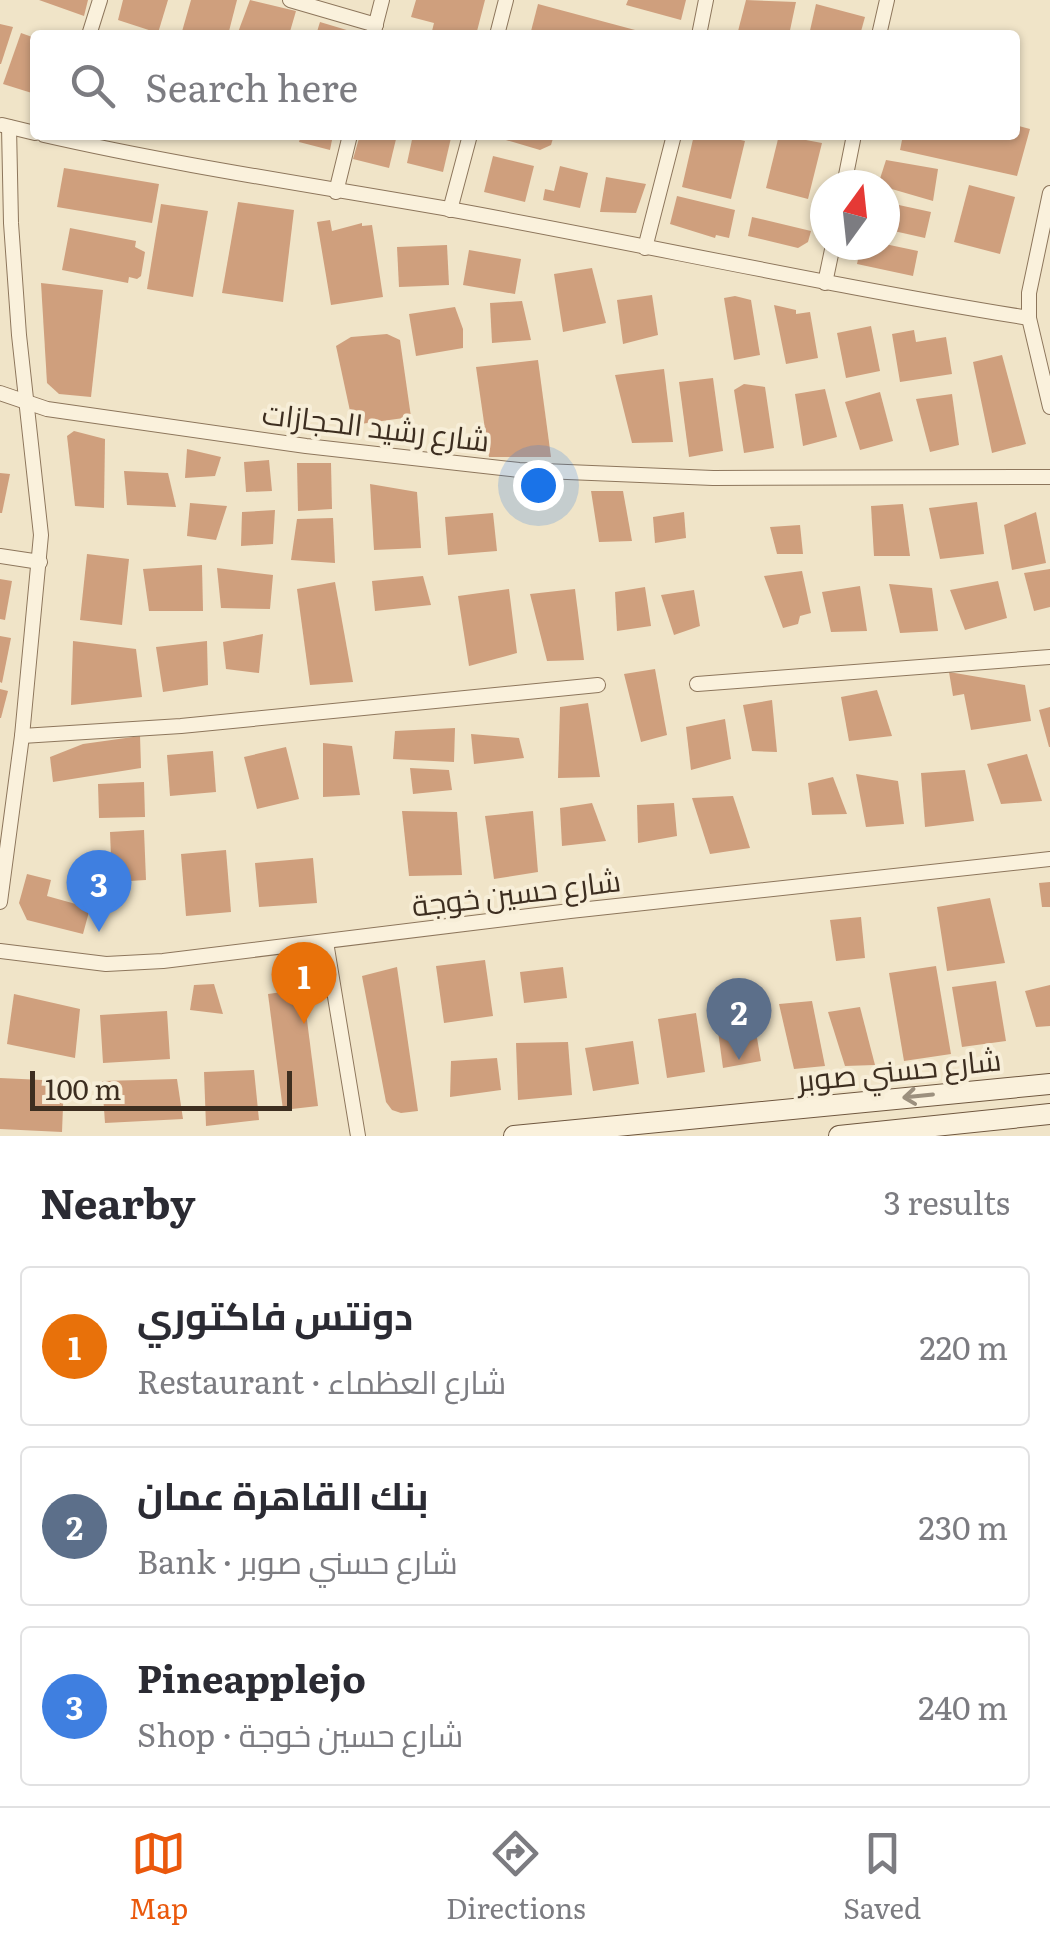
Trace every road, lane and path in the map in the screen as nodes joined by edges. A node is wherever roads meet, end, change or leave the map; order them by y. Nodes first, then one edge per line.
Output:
1 (100, 0) edge
2 (290, 0) edge
3 (382, 0) edge
4 (506, 0) edge
5 (706, 0) edge
6 (887, 0) edge
7 (91, 30) edge
8 (375, 30) edge
9 (498, 30) edge
10 (700, 30) edge
11 (880, 30) edge
12 (4, 126) edge
13 (30, 132) edge
14 (75, 140) edge
15 (349, 140) edge
16 (469, 140) edge
17 (673, 140) edge
18 (853, 140) edge
19 (847, 170) edge
20 (336, 192) junction
21 (1050, 193) edge
22 (450, 210) junction
23 (645, 248) junction
24 (829, 260) edge
25 (825, 283) junction
26 (1028, 318) junction
27 (0, 393) edge
28 (26, 404) junction
29 (1050, 406) edge
30 (1050, 477) edge
31 (0, 556) edge
32 (40, 562) junction
33 (1050, 657) edge
34 (698, 684) dead end
35 (598, 685) dead end
36 (22, 736) junction
37 (1046, 857) edge
38 (0, 902) edge
39 (326, 942) junction
40 (0, 952) edge
41 (1050, 1084) edge
42 (986, 1090) junction
43 (1050, 1114) edge
44 (993, 1119) junction
45 (850, 1135) edge
46 (358, 1136) edge
47 (514, 1136) edge

1 - 7 street
2 - 8 street
3 - 8 street
4 - 9 street
5 - 10 street
6 - 11 street
12 - 13 street
12 - 28 street
14 - 20 street
15 - 20 street
16 - 22 street
17 - 23 street
18 - 19 street
20 - 22 street
21 - 26 street
22 - 23 street
23 - 25 street
24 - 25 street
25 - 26 street
26 - 29 street
27 - 28 street, شارع رشيد الحجازات
28 - 30 street, شارع رشيد الحجازات
28 - 32 street
31 - 32 street
32 - 36 street
33 - 34 street
35 - 36 street
36 - 38 street
37 - 39 street, شارع حسين خوجة
39 - 40 street, شارع حسين خوجة
39 - 46 street
41 - 42 main road, شارع حسني صوبر
42 - 44 main road
42 -> 47 main road, شارع حسني صوبر
43 - 44 main road, شارع حسني صوبر
44 - 45 main road, شارع حسني صوبر

